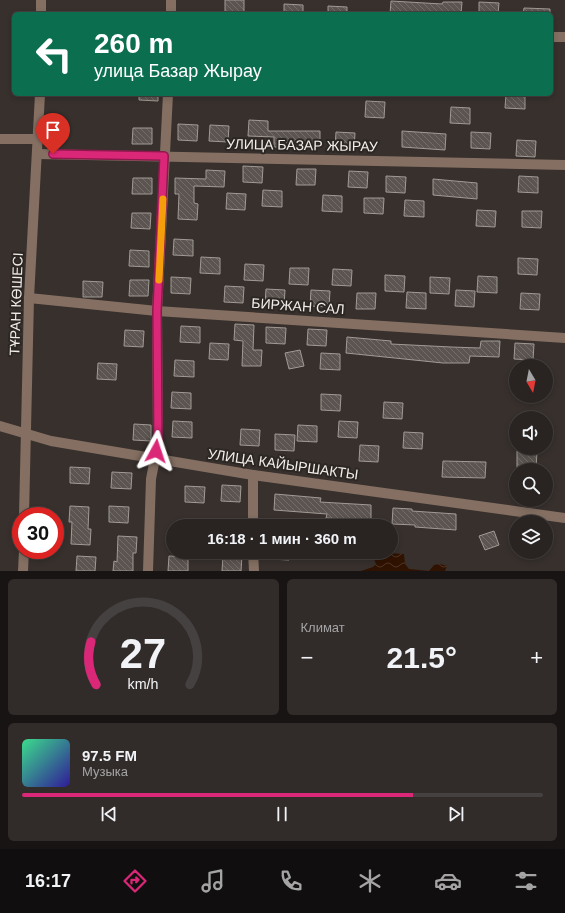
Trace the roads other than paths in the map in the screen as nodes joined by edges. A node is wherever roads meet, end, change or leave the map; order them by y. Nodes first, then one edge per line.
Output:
1 (41, 0) edge
2 (172, 0) edge
3 (41, 12) edge
4 (171, 12) edge
5 (553, 37) edge
6 (565, 37) edge
7 (40, 96) edge
8 (168, 96) edge
9 (0, 139) edge
10 (38, 139) junction
11 (38, 154) junction
12 (164, 156) junction
13 (565, 165) edge
14 (29, 298) junction
15 (157, 311) junction
16 (565, 338) edge
17 (0, 426) edge
18 (27, 435) junction
19 (154, 458) junction
20 (253, 475) junction
21 (24, 507) edge
22 (565, 518) edge
23 (253, 519) edge
24 (24, 559) edge
25 (254, 559) edge
26 (23, 571) edge
27 (148, 571) edge
28 (254, 571) edge

1 - 3 street
2 - 4 street
5 - 6 street
7 - 10 street, ТҰРАН КӨШЕСІ
8 - 12 street
9 - 10 street
10 - 11 street, ТҰРАН КӨШЕСІ
11 - 12 street, УЛИЦА БАЗАР ЖЫРАУ
11 - 14 street, ТҰРАН КӨШЕСІ
12 - 13 street, УЛИЦА БАЗАР ЖЫРАУ
12 - 15 street
14 - 15 street, БИРЖАН САЛ
14 - 18 street, ТҰРАН КӨШЕСІ
15 - 16 street, БИРЖАН САЛ
15 - 19 street
17 - 18 street, УЛИЦА КАЙЫРШАКТЫ
18 - 19 street, УЛИЦА КАЙЫРШАКТЫ
18 - 21 street, ТҰРАН КӨШЕСІ
19 - 20 street, УЛИЦА КАЙЫРШАКТЫ
19 - 27 street
20 - 22 street, УЛИЦА КАЙЫРШАКТЫ
20 - 23 street
24 - 26 street
25 - 28 street

